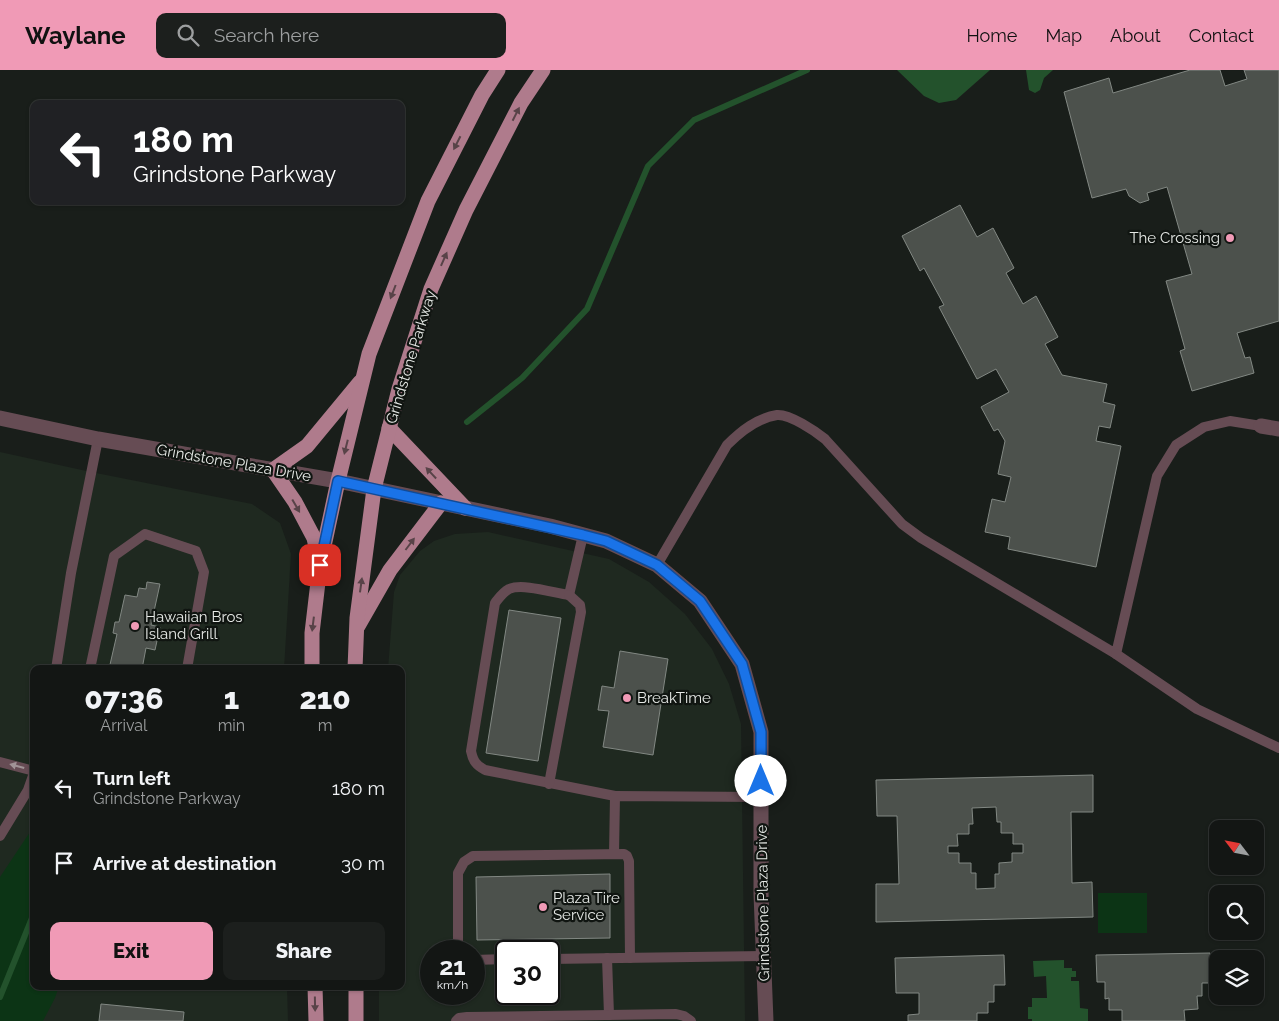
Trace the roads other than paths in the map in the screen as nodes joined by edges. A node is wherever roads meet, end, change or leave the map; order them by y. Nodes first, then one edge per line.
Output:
1 (498, 70) edge
2 (543, 70) edge
3 (363, 379) junction
4 (0, 418) edge
5 (1261, 426) joint
6 (390, 428) junction
7 (1279, 429) edge
8 (98, 439) junction
9 (273, 470) junction
10 (338, 481) junction
11 (374, 489) junction
12 (441, 503) junction
13 (465, 508) junction
14 (583, 535) junction
15 (320, 565) junction
16 (657, 565) junction
17 (569, 596) junction
18 (356, 629) junction
19 (1116, 654) junction
20 (57, 665) edge
21 (91, 665) edge
22 (188, 665) edge
23 (312, 665) edge
24 (355, 665) edge
25 (1279, 748) edge
26 (0, 762) edge
27 (30, 771) edge
28 (30, 784) edge
29 (549, 784) junction
30 (615, 796) junction
31 (761, 797) junction
32 (0, 836) edge
33 (614, 854) junction
34 (458, 940) edge
35 (763, 956) junction
36 (607, 958) junction
37 (630, 958) junction
38 (560, 959) edge
39 (315, 990) edge
40 (356, 990) edge
41 (609, 1015) junction
42 (316, 1021) edge
43 (356, 1021) edge
44 (456, 1021) edge
45 (691, 1021) edge
46 (766, 1021) edge

1 -> 3 main road
6 -> 2 main road, Grindstone Parkway
3 - 9 main road
3 -> 10 main road
4 - 8 street, Grindstone Plaza Drive
5 - 7 street
5 - 19 lane
6 - 11 main road, Grindstone Parkway
13 -> 6 main road
8 - 9 street, Grindstone Plaza Drive
8 - 20 lane
9 - 10 street, Grindstone Plaza Drive
9 -> 15 main road
10 - 11 street, Grindstone Plaza Drive
10 - 15 main road
11 - 12 street, Grindstone Plaza Drive
18 -> 11 main road, Grindstone Parkway
12 - 13 street, Grindstone Plaza Drive
18 -> 12 main road
13 - 14 street, Grindstone Plaza Drive
14 - 16 street, Grindstone Plaza Drive
14 - 17 lane
15 -> 23 main road
16 - 19 lane
16 - 31 street, Grindstone Plaza Drive
17 - 29 lane
17 - 29 lane
18 - 24 main road, Grindstone Parkway
19 - 25 lane
21 - 22 lane
27 -> 26 lane
28 - 32 lane
29 - 30 lane
30 - 31 lane
30 - 33 lane
31 - 35 street, Grindstone Plaza Drive
33 - 34 lane
33 - 37 lane
35 - 37 lane
35 - 46 street, Grindstone Plaza Drive
36 - 37 lane
36 - 38 lane
36 - 41 lane
39 -> 42 main road
40 - 43 main road
41 - 44 lane
41 - 45 lane

